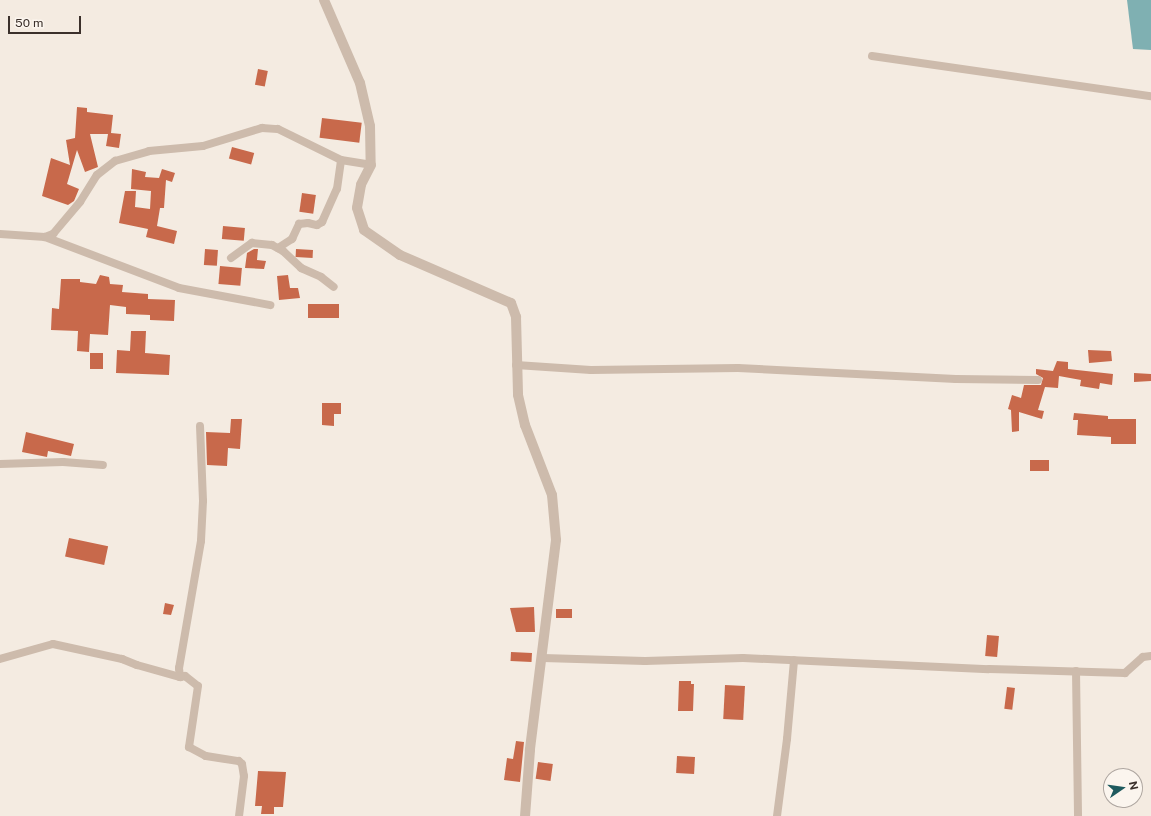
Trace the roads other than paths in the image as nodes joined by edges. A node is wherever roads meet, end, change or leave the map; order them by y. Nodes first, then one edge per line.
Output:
1 (324, 0) edge
2 (872, 56) dead end
3 (1151, 96) edge
4 (341, 160) junction
5 (371, 166) junction
6 (0, 234) edge
7 (45, 237) junction
8 (278, 248) junction
9 (231, 258) dead end
10 (334, 287) dead end
11 (270, 305) dead end
12 (516, 365) junction
13 (1038, 380) dead end
14 (200, 426) dead end
15 (0, 464) edge
16 (103, 465) dead end
17 (1151, 656) edge
18 (542, 658) junction
19 (0, 659) edge
20 (794, 660) junction
21 (1076, 671) junction
22 (180, 677) junction
23 (239, 816) edge
24 (525, 816) edge
25 (777, 816) edge
26 (1078, 816) edge

1 - 5 street
2 - 3 street
4 - 5 street
4 - 7 street
4 - 8 street
5 - 12 street
6 - 7 street
7 - 11 street
8 - 9 street
8 - 10 street
12 - 13 street
12 - 18 street
14 - 22 street
15 - 16 street
17 - 21 street
18 - 20 street
18 - 24 street
19 - 22 street
20 - 21 street
20 - 25 street
21 - 26 street
22 - 23 street

